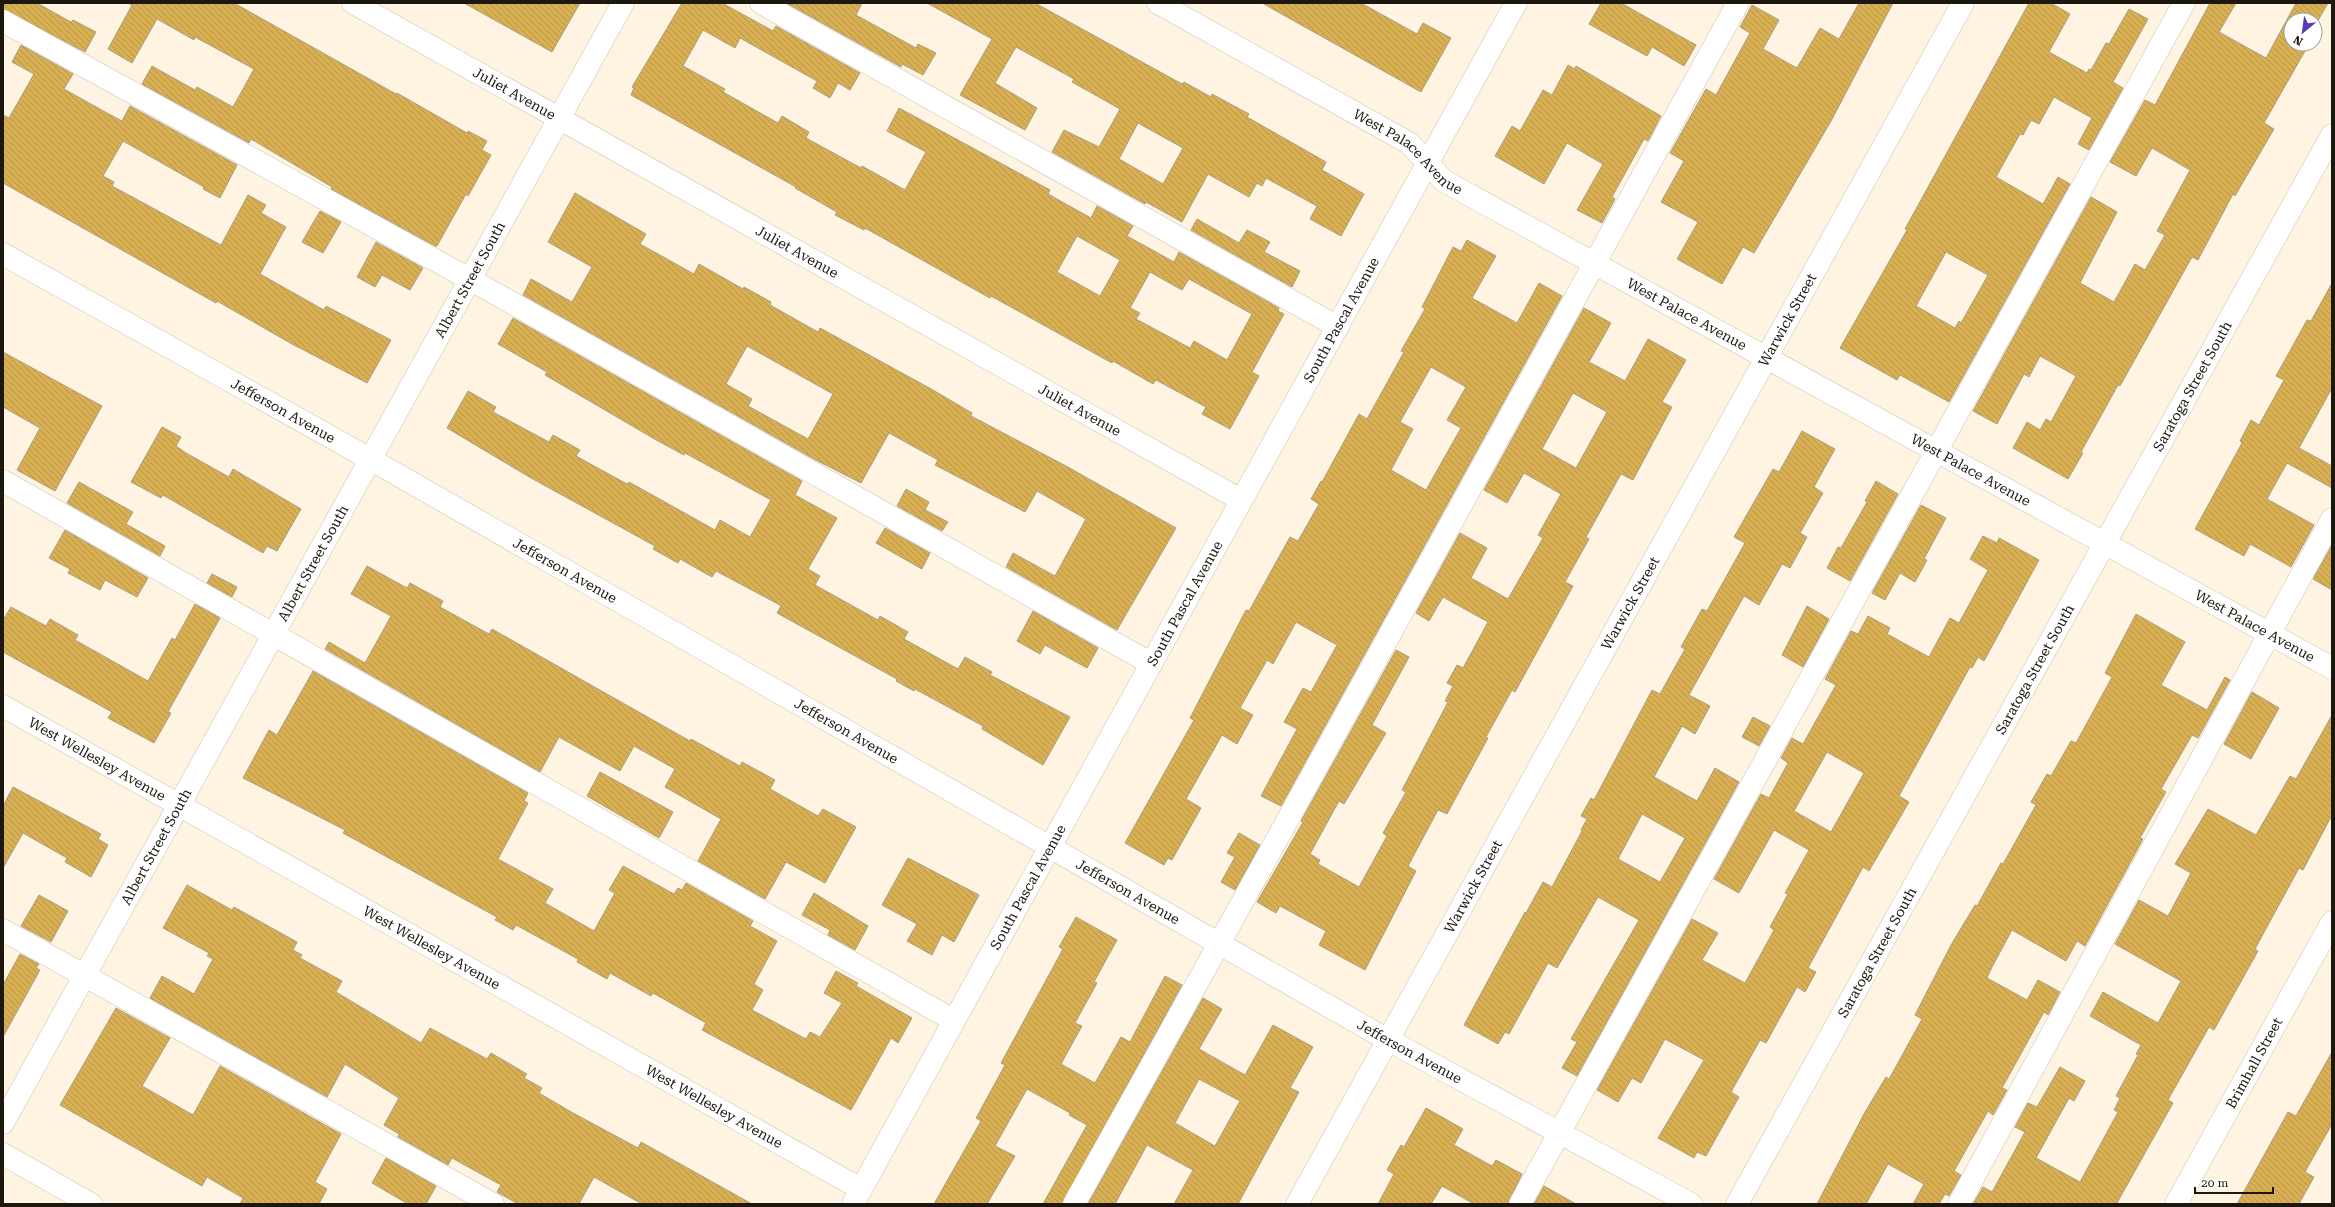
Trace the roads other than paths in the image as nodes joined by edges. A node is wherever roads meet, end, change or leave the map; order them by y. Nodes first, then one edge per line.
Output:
1 (353, 3) edge
2 (623, 3) edge
3 (761, 3) edge
4 (1158, 3) edge
5 (1516, 3) edge
6 (1738, 3) edge
7 (1963, 3) edge
8 (2184, 3) edge
9 (3, 21) edge
10 (559, 119) junction
11 (2332, 135) edge
12 (1428, 165) junction
13 (3, 254) edge
14 (1594, 263) junction
15 (470, 280) junction
16 (1338, 327) junction
17 (1766, 358) junction
18 (1937, 451) junction
19 (370, 459) junction
20 (3, 481) edge
21 (1241, 500) junction
22 (2332, 519) edge
23 (2105, 543) junction
24 (274, 634) junction
25 (2269, 634) junction
26 (1150, 663) junction
27 (2332, 668) edge
28 (3, 706) edge
29 (179, 804) junction
30 (1049, 846) junction
31 (2332, 922) edge
32 (3, 930) edge
33 (1220, 943) junction
34 (84, 976) junction
35 (953, 1020) junction
36 (1388, 1040) junction
37 (3, 1123) edge
38 (1560, 1133) junction
39 (3, 1154) edge
40 (857, 1197) edge
41 (91, 1204) edge
42 (493, 1204) edge
43 (1074, 1204) edge
44 (1297, 1204) edge
45 (1520, 1204) edge
46 (1691, 1204) edge
47 (1737, 1204) edge
48 (1958, 1204) edge
49 (2176, 1204) edge

1 - 10 street, Juliet Avenue
2 - 10 street, Albert Street South
3 - 16 street
4 - 12 street, West Palace Avenue
5 - 12 street, South Pascal Avenue
6 - 14 street
7 - 17 street, Warwick Street
8 - 18 street
9 - 15 street
10 - 15 street, Albert Street South
10 - 21 street, Juliet Avenue
11 - 23 street, Saratoga Street South
12 - 14 street, West Palace Avenue
12 - 16 street, South Pascal Avenue
13 - 19 street, Jefferson Avenue
14 - 17 street, West Palace Avenue
14 - 33 street
15 - 19 street, Albert Street South
15 - 26 street
16 - 21 street, South Pascal Avenue
17 - 18 street, West Palace Avenue
17 - 36 street, Warwick Street
18 - 23 street, West Palace Avenue
18 - 38 street
19 - 24 street, Albert Street South
19 - 30 street, Jefferson Avenue
20 - 24 street
21 - 26 street, South Pascal Avenue
22 - 25 street
23 - 25 street, West Palace Avenue
23 - 47 street, Saratoga Street South
24 - 29 street, Albert Street South
24 - 35 street
25 - 27 street, West Palace Avenue
25 - 48 street
26 - 30 street, South Pascal Avenue
28 - 29 street, West Wellesley Avenue
29 - 34 street, Albert Street South
29 - 40 street, West Wellesley Avenue
30 - 33 street, Jefferson Avenue
30 - 35 street, South Pascal Avenue
31 - 49 street, Brimhall Street
32 - 34 street
33 - 36 street, Jefferson Avenue
33 - 43 street
34 - 37 street, Albert Street South
34 - 42 street
35 - 40 street, South Pascal Avenue
36 - 38 street, Jefferson Avenue
36 - 44 street, Warwick Street
38 - 45 street
38 - 46 street, Jefferson Avenue
39 - 41 street

